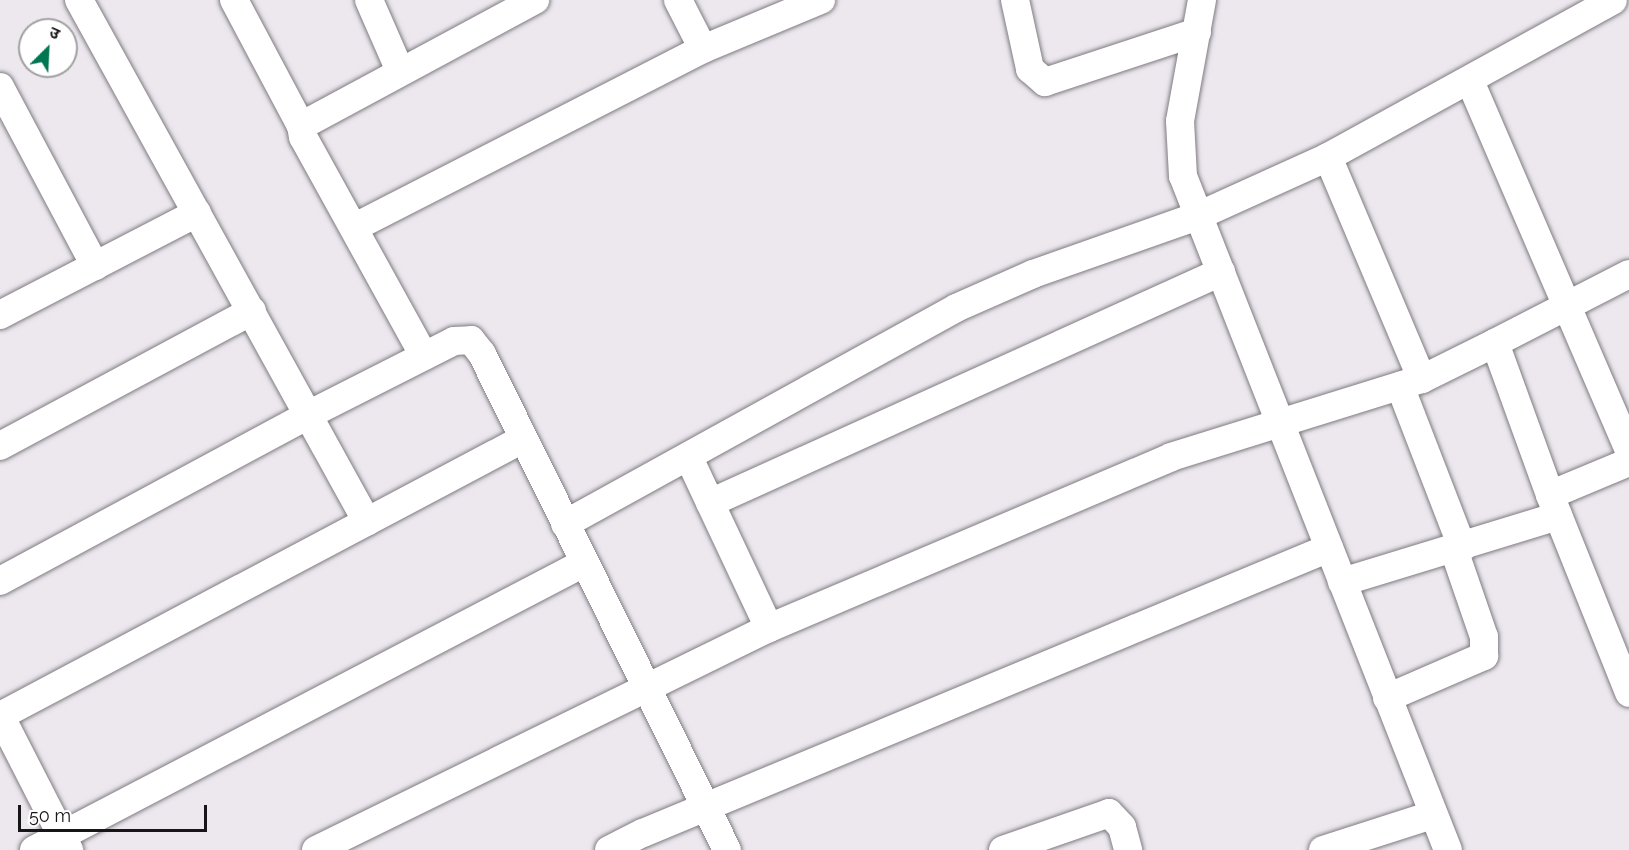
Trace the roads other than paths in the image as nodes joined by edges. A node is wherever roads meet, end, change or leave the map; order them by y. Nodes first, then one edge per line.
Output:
1 (79, 0) edge
2 (234, 0) edge
3 (369, 0) edge
4 (678, 0) edge
5 (821, 0) edge
6 (1015, 0) edge
7 (1203, 0) edge
8 (1613, 0) edge
9 (530, 1) edge
10 (1197, 32) junction
11 (703, 49) junction
12 (400, 71) junction
13 (1470, 81) junction
14 (0, 87) edge
15 (301, 126) junction
16 (1328, 158) junction
17 (197, 213) junction
18 (1198, 216) junction
19 (355, 227) junction
20 (95, 266) junction
21 (1221, 272) junction
22 (1629, 274) edge
23 (1569, 304) junction
24 (252, 311) junction
25 (0, 315) edge
26 (1495, 343) junction
27 (424, 356) junction
28 (1411, 382) junction
29 (310, 414) junction
30 (1281, 421) junction
31 (524, 439) junction
32 (0, 446) edge
33 (1629, 451) edge
34 (689, 458) junction
35 (1629, 462) edge
36 (710, 503) junction
37 (1554, 505) junction
38 (367, 522) junction
39 (565, 524) junction
40 (1329, 548) junction
41 (1458, 548) junction
42 (584, 563) junction
43 (0, 581) edge
44 (1342, 582) junction
45 (769, 628) junction
46 (1621, 650) edge
47 (644, 687) junction
48 (1629, 693) edge
49 (1387, 698) junction
50 (0, 716) edge
51 (705, 808) junction
52 (1432, 814) junction
53 (65, 842) edge
54 (1014, 848) edge
55 (34, 850) edge
56 (316, 850) edge
57 (609, 850) edge
58 (727, 850) edge
59 (1128, 850) edge
60 (1323, 850) edge
61 (1448, 850) edge

1 - 17 street
2 - 15 street
3 - 12 street
4 - 11 street
5 - 11 street
6 - 10 street
7 - 10 street
8 - 13 street
9 - 12 street
10 - 18 street
11 - 19 street
12 - 15 street
13 - 16 street
13 - 23 street
14 - 20 street
15 - 19 street
16 - 18 street
16 - 28 street
17 - 20 street
17 - 24 street
18 - 21 street
18 - 34 street
19 - 27 street
20 - 25 street
21 - 30 street
21 - 36 street
22 - 23 street
23 - 26 street
23 - 33 street
24 - 29 street
24 - 32 street
26 - 28 street
26 - 37 street
27 - 29 street
27 - 31 street
28 - 30 street
28 - 41 street
29 - 38 street
29 - 43 street
30 - 40 street
30 - 45 street
31 - 38 street
31 - 39 street
34 - 36 street
34 - 39 street
35 - 37 street
36 - 45 street
37 - 41 street
37 - 46 street
38 - 50 street
39 - 42 street
40 - 44 street
40 - 51 street
41 - 44 street
41 - 49 street
42 - 47 street
42 - 53 street
44 - 49 street
45 - 47 street
46 - 48 street
47 - 51 street
47 - 56 street
49 - 52 street
50 - 53 street
51 - 57 street
51 - 58 street
52 - 60 street
52 - 61 street
53 - 55 street
54 - 59 street

